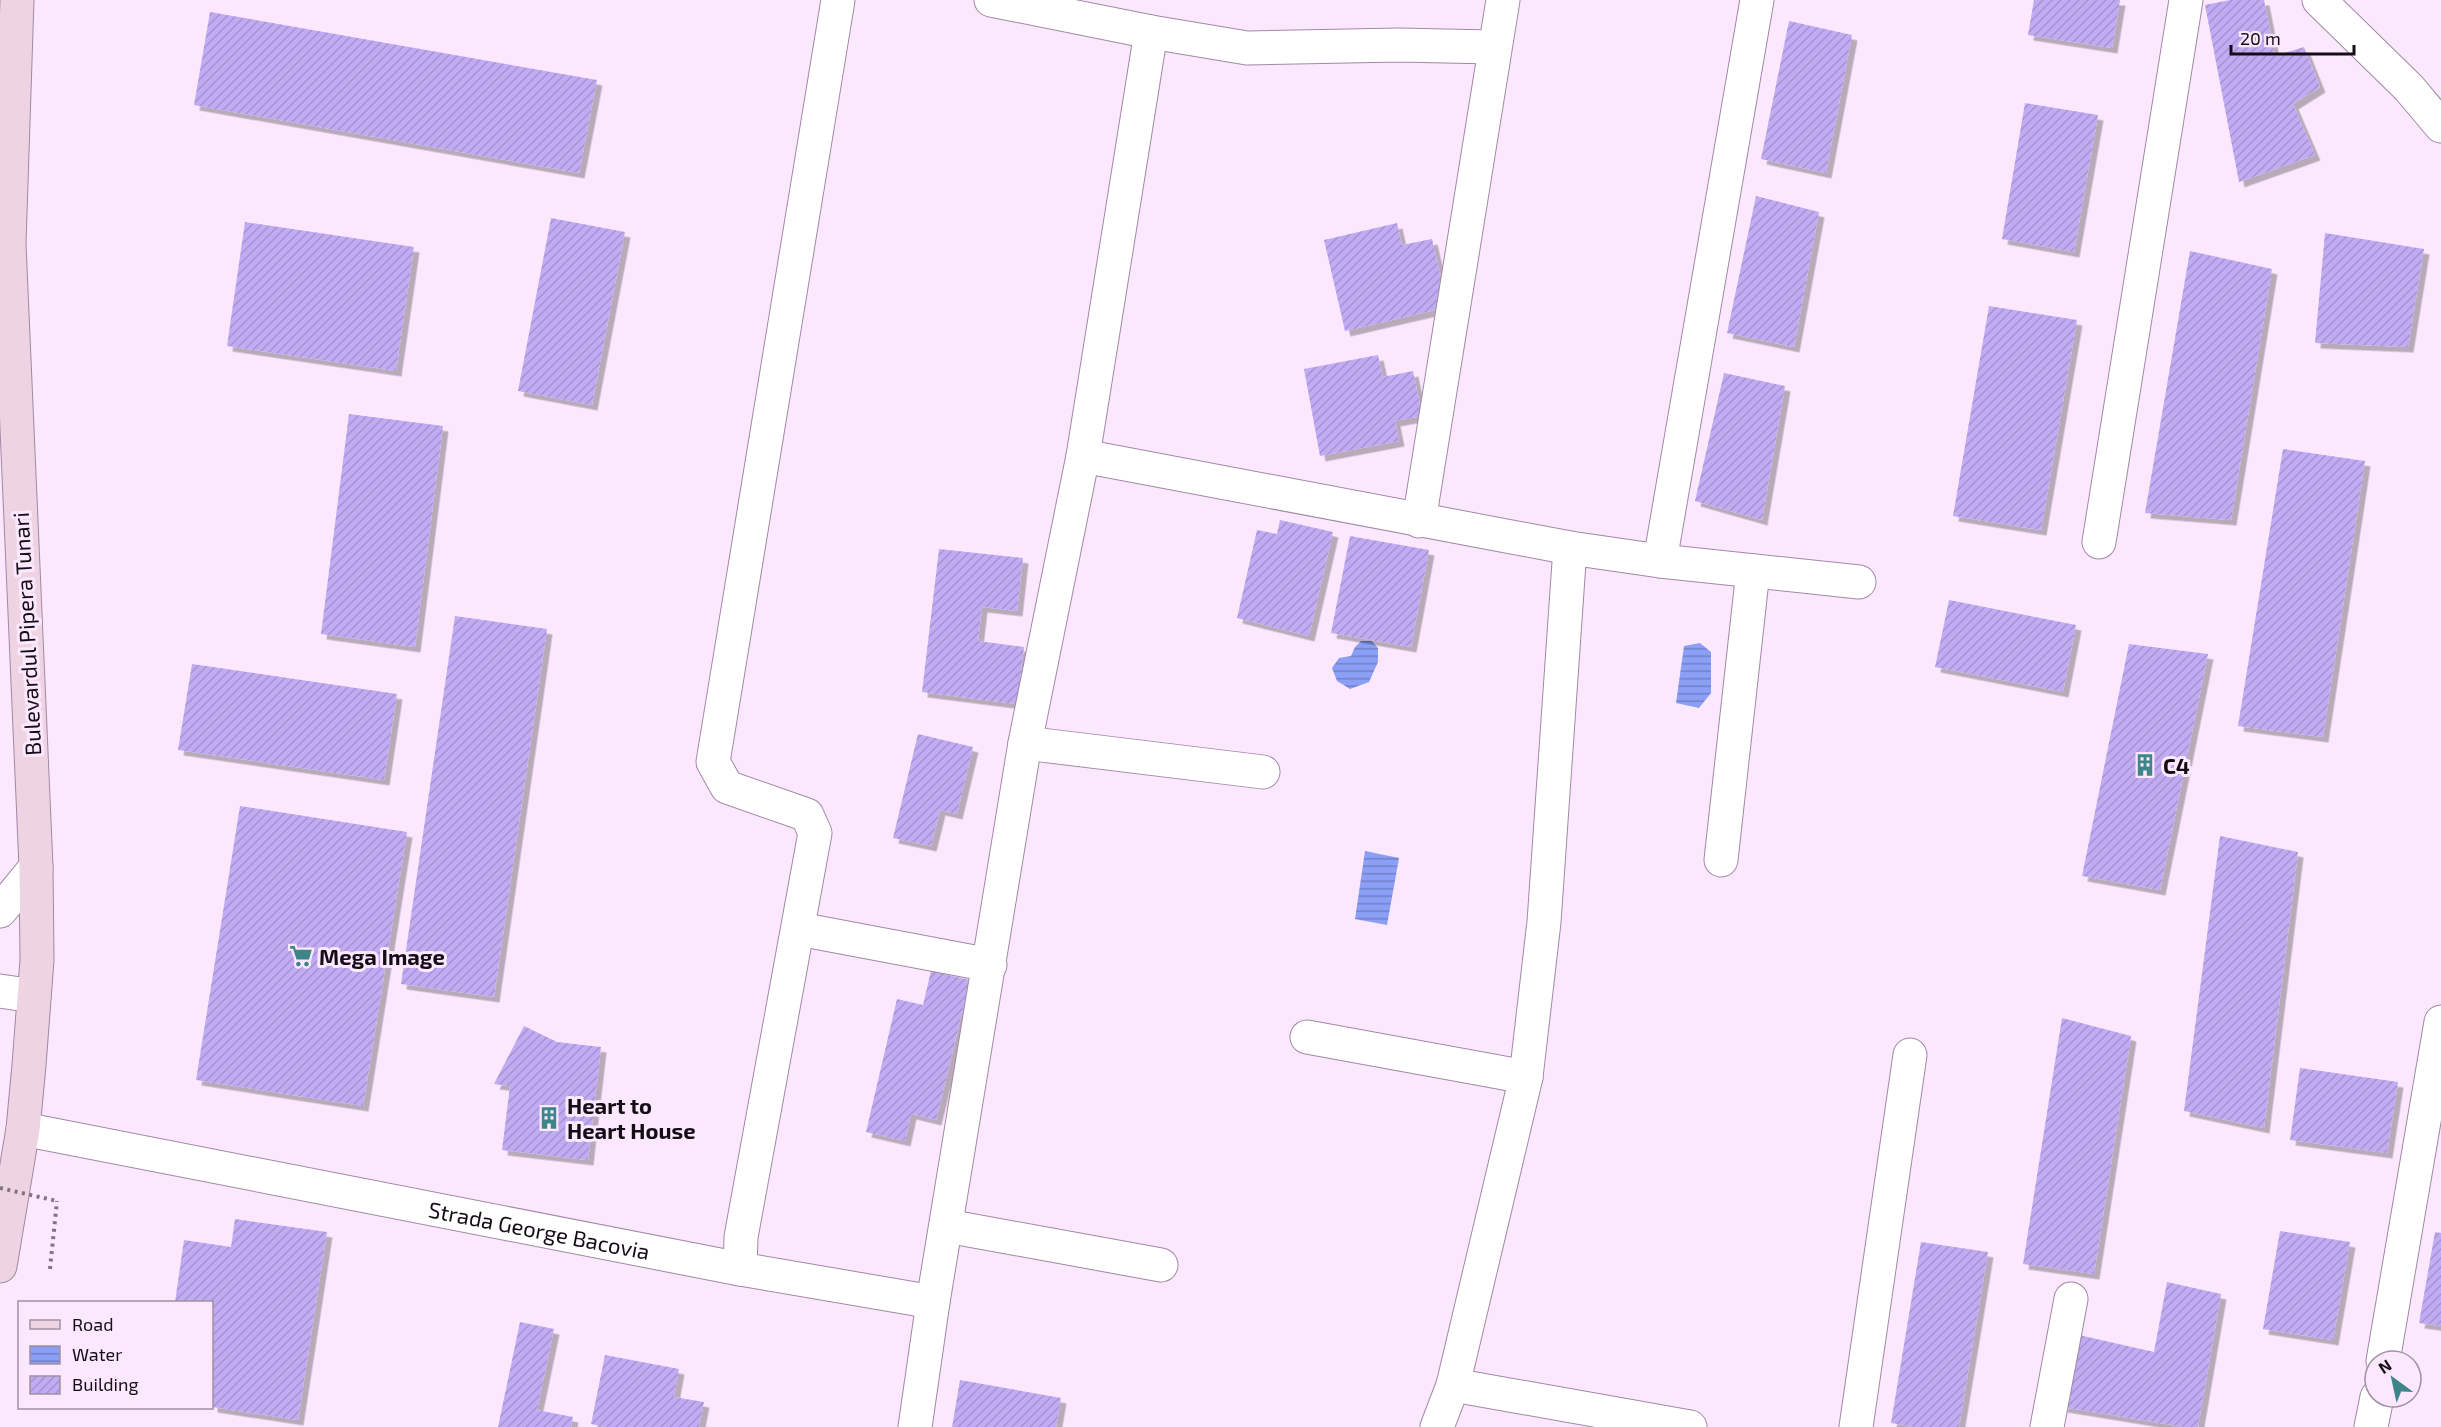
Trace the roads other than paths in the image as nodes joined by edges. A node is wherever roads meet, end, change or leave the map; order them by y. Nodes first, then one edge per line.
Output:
1 (17, 0) edge
2 (838, 0) edge
3 (992, 0) edge
4 (1503, 0) edge
5 (1756, 0) edge
6 (2187, 0) edge
7 (2319, 0) edge
8 (1151, 32) junction
9 (1493, 48) junction
10 (2441, 126) edge
11 (1083, 456) junction
12 (1419, 520) junction
13 (2099, 542) dead end
14 (1570, 548) junction
15 (1660, 561) junction
16 (1753, 571) junction
17 (1859, 582) dead end
18 (1025, 743) junction
19 (1263, 772) dead end
20 (1721, 860) dead end
21 (36, 867) junction
22 (0, 911) edge
23 (799, 929) junction
24 (990, 965) junction
25 (0, 991) edge
26 (34, 996) junction
27 (2441, 1022) edge
28 (1307, 1037) dead end
29 (1910, 1055) dead end
30 (1526, 1077) junction
31 (23, 1129) junction
32 (947, 1226) junction
33 (1161, 1265) dead end
34 (0, 1266) edge
35 (740, 1269) junction
36 (2072, 1299) dead end
37 (933, 1302) junction
38 (2385, 1349) edge
39 (1454, 1385) junction
40 (2375, 1409) edge
41 (915, 1427) edge
42 (1437, 1427) edge
43 (1690, 1427) edge
44 (1856, 1427) edge
45 (2047, 1427) edge
46 (2371, 1427) edge

1 - 21 main road, Bulevardul Pipera Tunari
2 - 23 street
3 - 8 street
4 - 9 street
5 - 15 street
6 - 13 street
7 - 10 street
8 - 9 street
8 - 11 street
9 - 12 street
11 - 12 street
11 - 18 street
12 - 14 street
14 - 15 street
14 - 30 street
15 - 16 street
16 - 17 street
16 - 20 street
18 - 19 street
18 - 24 street
21 - 22 street
21 - 26 main road, Bulevardul Pipera Tunari
23 - 24 street
23 - 35 street
24 - 32 street
25 - 26 street
26 - 31 main road, Bulevardul Pipera Tunari
27 - 38 street
28 - 30 street
29 - 44 street
30 - 39 street
31 - 34 main road, Bulevardul Pipera Tunari
31 - 35 street, Strada George Bacovia
32 - 33 street
32 - 37 street
35 - 37 street, Strada George Bacovia
36 - 45 street
37 - 41 street
39 - 42 street
39 - 43 street
40 - 46 street

